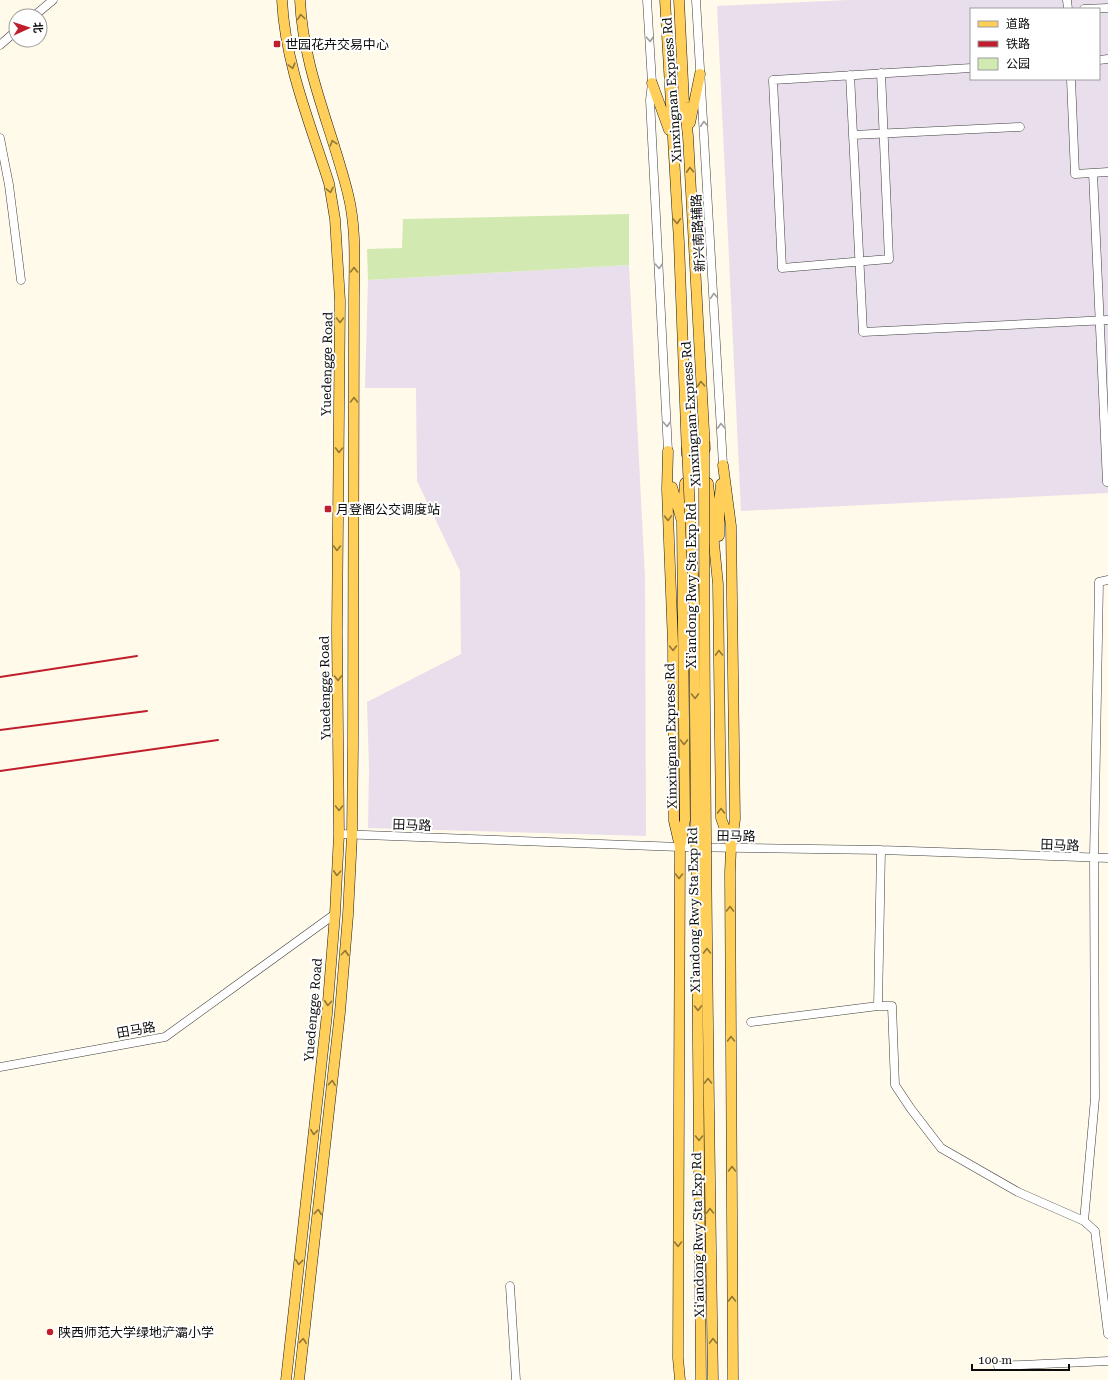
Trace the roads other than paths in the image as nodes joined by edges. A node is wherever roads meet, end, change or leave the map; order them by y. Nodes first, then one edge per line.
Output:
1 (53, 0) edge
2 (282, 0) edge
3 (300, 0) edge
4 (647, 0) edge
5 (665, 0) edge
6 (679, 0) edge
7 (696, 0) edge
8 (44, 8) edge
9 (8, 38) edge
10 (0, 45) edge
11 (970, 68) edge
12 (881, 73) junction
13 (700, 74) junction
14 (850, 75) junction
15 (1071, 80) edge
16 (652, 83) junction
17 (1020, 127) dead end
18 (883, 133) junction
19 (853, 135) junction
20 (688, 136) junction
21 (0, 138) edge
22 (673, 140) junction
23 (1108, 172) edge
24 (1093, 173) junction
25 (859, 261) junction
26 (21, 280) dead end
27 (1104, 320) edge
28 (704, 441) junction
29 (688, 447) junction
30 (668, 451) junction
31 (723, 465) junction
32 (1107, 482) edge
33 (682, 522) junction
34 (1108, 580) edge
35 (718, 584) junction
36 (339, 834) junction
37 (352, 835) junction
38 (680, 847) junction
39 (731, 848) junction
40 (881, 850) junction
41 (1094, 858) junction
42 (1108, 858) edge
43 (335, 914) junction
44 (878, 1006) junction
45 (752, 1022) dead end
46 (0, 1067) edge
47 (1084, 1221) junction
48 (1104, 1267) edge
49 (510, 1286) dead end
50 (1108, 1334) edge
51 (1108, 1361) edge
52 (998, 1366) dead end
53 (286, 1380) edge
54 (299, 1380) edge
55 (516, 1380) edge
56 (680, 1380) edge
57 (701, 1380) edge
58 (713, 1380) edge
59 (733, 1380) edge

1 - 8 street
2 -> 36 main road, Yuedengge Road
37 -> 3 main road, Yuedengge Road
4 -> 16 street
5 - 22 main road, Xinxingnan Express Rd
6 - 20 main road, Xinxingnan Express Rd
7 - 13 street, 新兴南路辅路
9 - 10 street
11 - 12 street
12 - 14 street
12 - 18 street
13 - 20 main road
31 -> 13 street, 新兴南路辅路
14 - 19 street
14 - 25 street
15 - 24 street
16 - 22 main road
16 -> 30 street
17 - 18 street
18 - 19 street
18 - 25 street
19 - 25 street
28 -> 20 main road, Xinxingnan Express Rd
21 - 26 street
22 -> 29 main road, Xinxingnan Express Rd
23 - 24 street
24 - 27 street
25 - 27 street
27 - 32 street
28 - 35 main road, Xinxingnan Express Rd
58 -> 28 main road, Xi'andong Rwy Sta Exp Rd, bridge
29 - 33 main road, Xinxingnan Express Rd
29 -> 57 main road, Xi'andong Rwy Sta Exp Rd, bridge
30 - 33 main road
30 -> 38 main road
31 - 35 main road
31 - 39 main road
33 -> 38 main road, Xinxingnan Express Rd
34 - 41 street
39 -> 35 main road, Xinxingnan Express Rd
36 - 37 street, 田马路
36 -> 43 main road, Yuedengge Road
37 - 38 street, 田马路
54 -> 37 main road, Yuedengge Road
38 - 39 street, 田马路
38 -> 56 main road
39 - 40 street, 田马路
59 -> 39 main road
40 - 41 street, 田马路
40 - 44 street
41 - 42 street, 田马路
41 - 47 street
43 - 46 street, 田马路
43 -> 53 main road, Yuedengge Road
44 - 45 street
44 - 47 street
47 - 48 street
48 - 50 street
49 - 55 street
51 - 52 street

